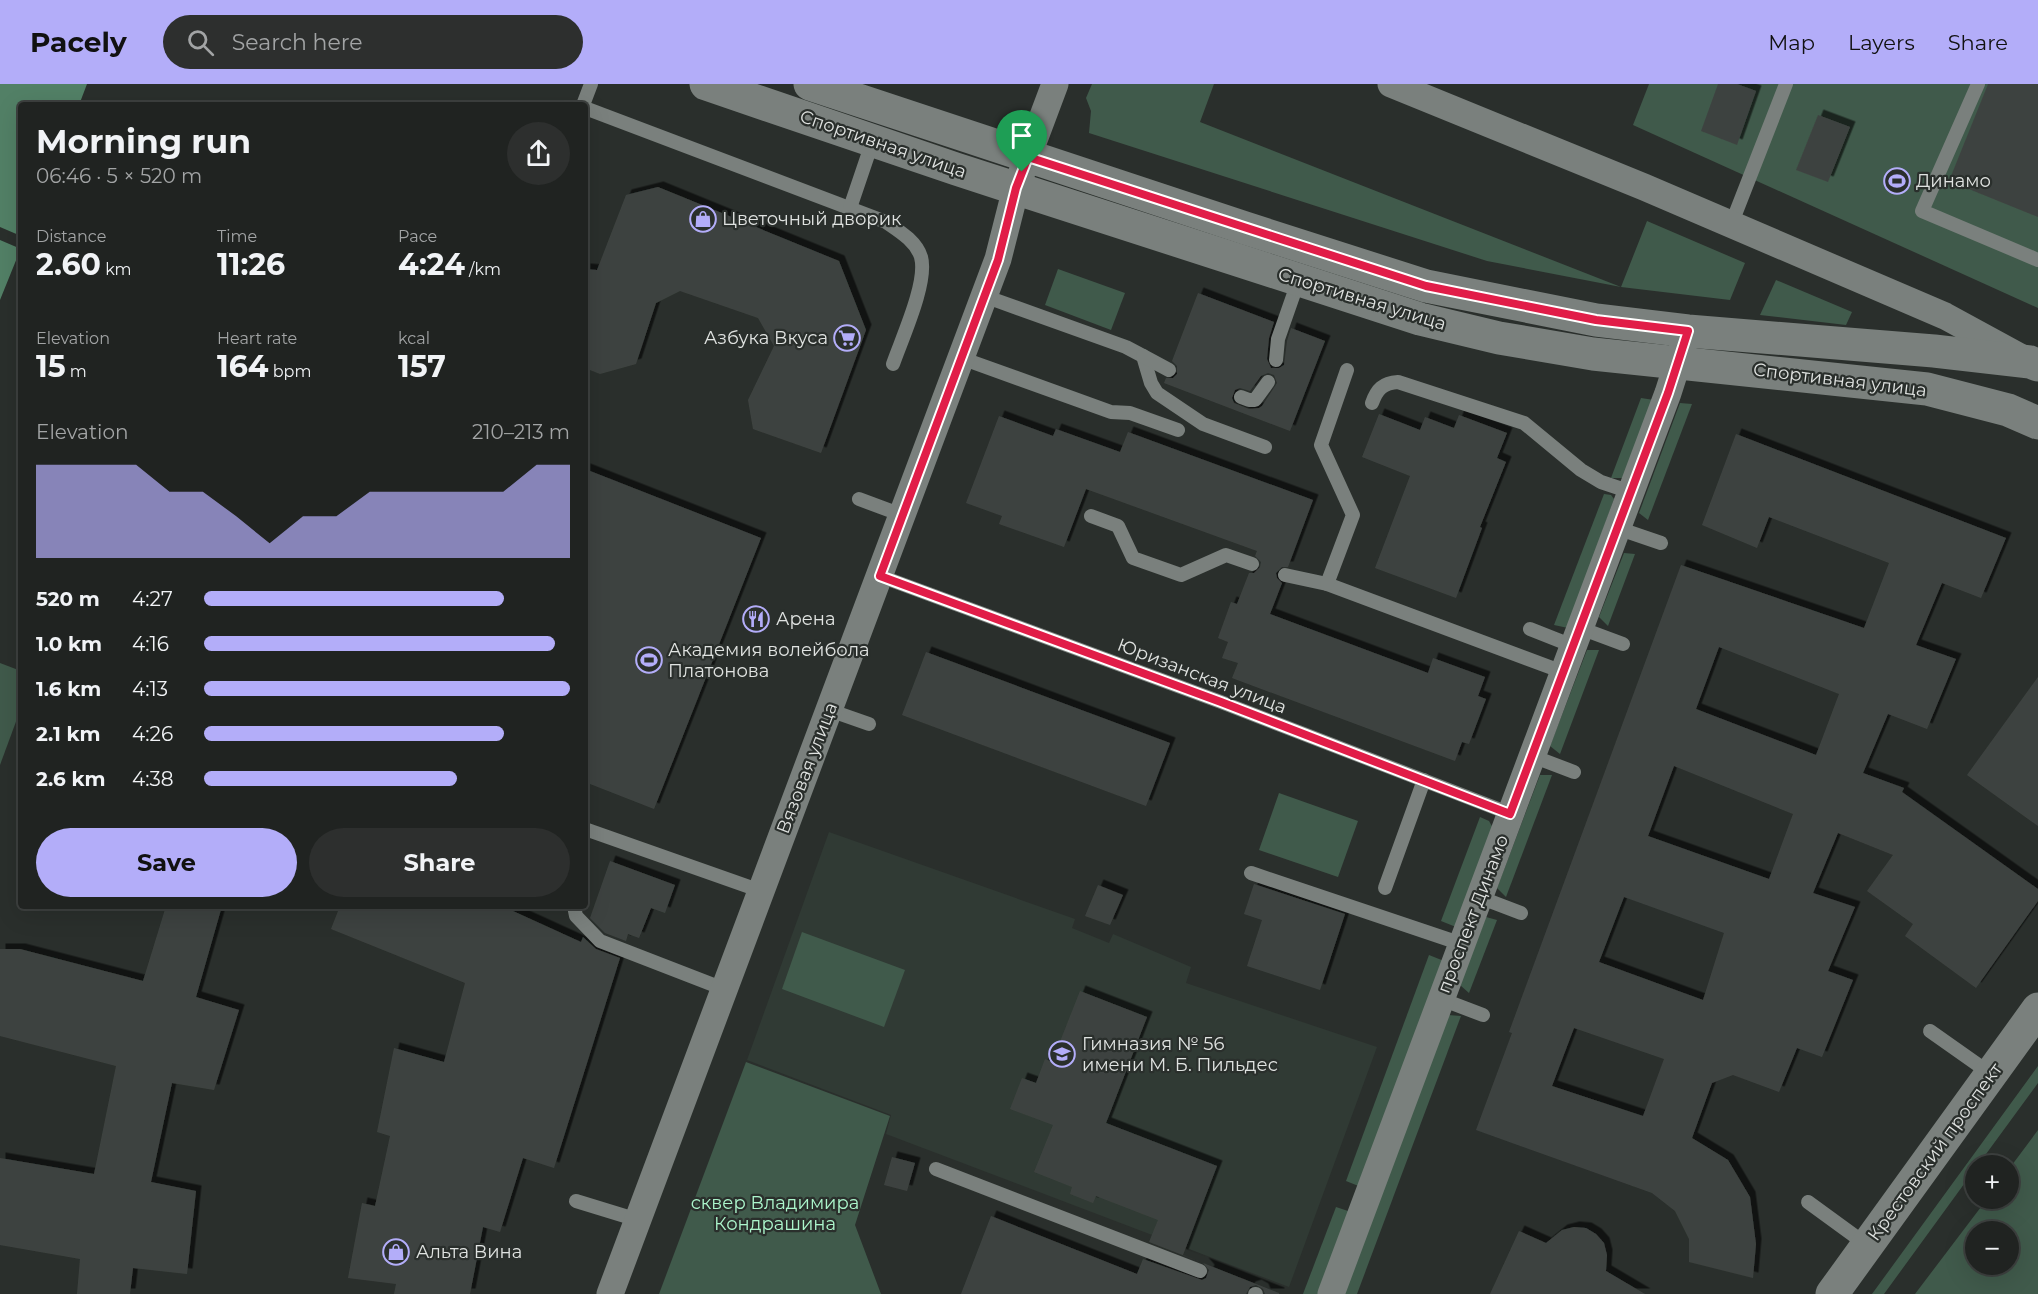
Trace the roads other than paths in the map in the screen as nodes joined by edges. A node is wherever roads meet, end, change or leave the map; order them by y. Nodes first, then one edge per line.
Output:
1 (591, 84) edge
2 (706, 84) edge
3 (810, 84) edge
4 (1054, 84) edge
5 (1390, 84) edge
6 (1786, 84) edge
7 (1978, 84) edge
8 (585, 102) edge
9 (588, 108) edge
10 (873, 140) junction
11 (1022, 172) junction
12 (849, 208) junction
13 (1731, 225) junction
14 (2038, 260) edge
15 (1299, 279) junction
16 (984, 296) junction
17 (1688, 331) junction
18 (1143, 356) junction
19 (961, 358) junction
20 (1276, 360) dead end
21 (893, 364) dead end
22 (1678, 364) junction
23 (2034, 364) edge
24 (1169, 370) dead end
25 (1347, 370) dead end
26 (1268, 382) dead end
27 (1241, 397) dead end
28 (1372, 403) dead end
29 (2038, 423) edge
30 (1178, 430) dead end
31 (1265, 447) dead end
32 (1631, 492) junction
33 (859, 499) dead end
34 (902, 515) junction
35 (1091, 516) dead end
36 (1617, 528) junction
37 (1661, 543) dead end
38 (1252, 564) dead end
39 (1285, 575) dead end
40 (880, 576) junction
41 (1327, 584) junction
42 (1530, 629) dead end
43 (1577, 637) junction
44 (1623, 644) dead end
45 (1563, 672) junction
46 (829, 710) junction
47 (869, 724) dead end
48 (1532, 756) junction
49 (1574, 772) dead end
50 (1424, 780) junction
51 (1510, 814) junction
52 (588, 830) edge
53 (1251, 873) dead end
54 (1385, 888) dead end
55 (761, 891) junction
56 (1479, 897) junction
57 (575, 909) edge
58 (1521, 913) dead end
59 (1461, 944) junction
60 (724, 989) junction
61 (1441, 999) junction
62 (2038, 1009) edge
63 (1483, 1015) dead end
64 (1930, 1031) dead end
65 (1991, 1074) junction
66 (936, 1169) dead end
67 (576, 1201) dead end
68 (1808, 1202) dead end
69 (638, 1220) junction
70 (1867, 1245) junction
71 (1200, 1271) dead end
72 (610, 1294) edge
73 (1331, 1294) edge
74 (1832, 1294) edge

1 - 8 lane
2 - 10 street, Спортивная улица
3 - 11 street, Спортивная улица
4 - 11 street
5 - 13 street, Спортивная улица
6 - 13 lane
7 - 14 lane
9 - 12 lane
10 - 11 street, Спортивная улица
10 - 12 lane
11 - 15 street, Спортивная улица
11 - 16 street, Вязовая улица
11 - 17 street, Спортивная улица
12 - 21 lane
13 - 23 street, Спортивная улица
15 - 20 lane
15 - 22 street, Спортивная улица
16 - 18 lane
16 - 19 street, Вязовая улица
17 - 22 street, проспект Динамо
17 - 23 street, Спортивная улица
18 - 24 lane
18 - 31 lane
19 - 30 lane
19 - 34 street, Вязовая улица
22 - 29 street, Спортивная улица
22 - 32 street, проспект Динамо
25 - 41 lane
26 - 27 lane
28 - 32 lane
32 - 36 street, проспект Динамо
33 - 34 lane
34 - 40 street, Вязовая улица
35 - 38 lane
36 - 37 lane
36 - 43 street, проспект Динамо
39 - 41 lane
40 - 46 street, Вязовая улица
40 - 50 lane, Юризанская улица
41 - 45 lane
42 - 43 lane
43 - 44 lane
43 - 45 street, проспект Динамо
45 - 48 street, проспект Динамо
46 - 47 lane
46 - 55 street, Вязовая улица
48 - 49 lane
48 - 51 street, проспект Динамо
50 - 51 lane, Юризанская улица
50 - 54 lane
51 - 56 street, проспект Динамо
52 - 55 lane
53 - 59 lane
55 - 60 street, Вязовая улица
56 - 58 lane
56 - 59 street, проспект Динамо
57 - 60 lane
59 - 61 street, проспект Динамо
60 - 69 street, Вязовая улица
61 - 63 lane
61 - 73 street, проспект Динамо
62 - 65 street, Крестовский проспект
64 - 65 lane
65 - 70 street, Крестовский проспект
66 - 71 lane
67 - 69 lane
68 - 70 lane
69 - 72 street, Вязовая улица
70 - 74 street, Крестовский проспект

